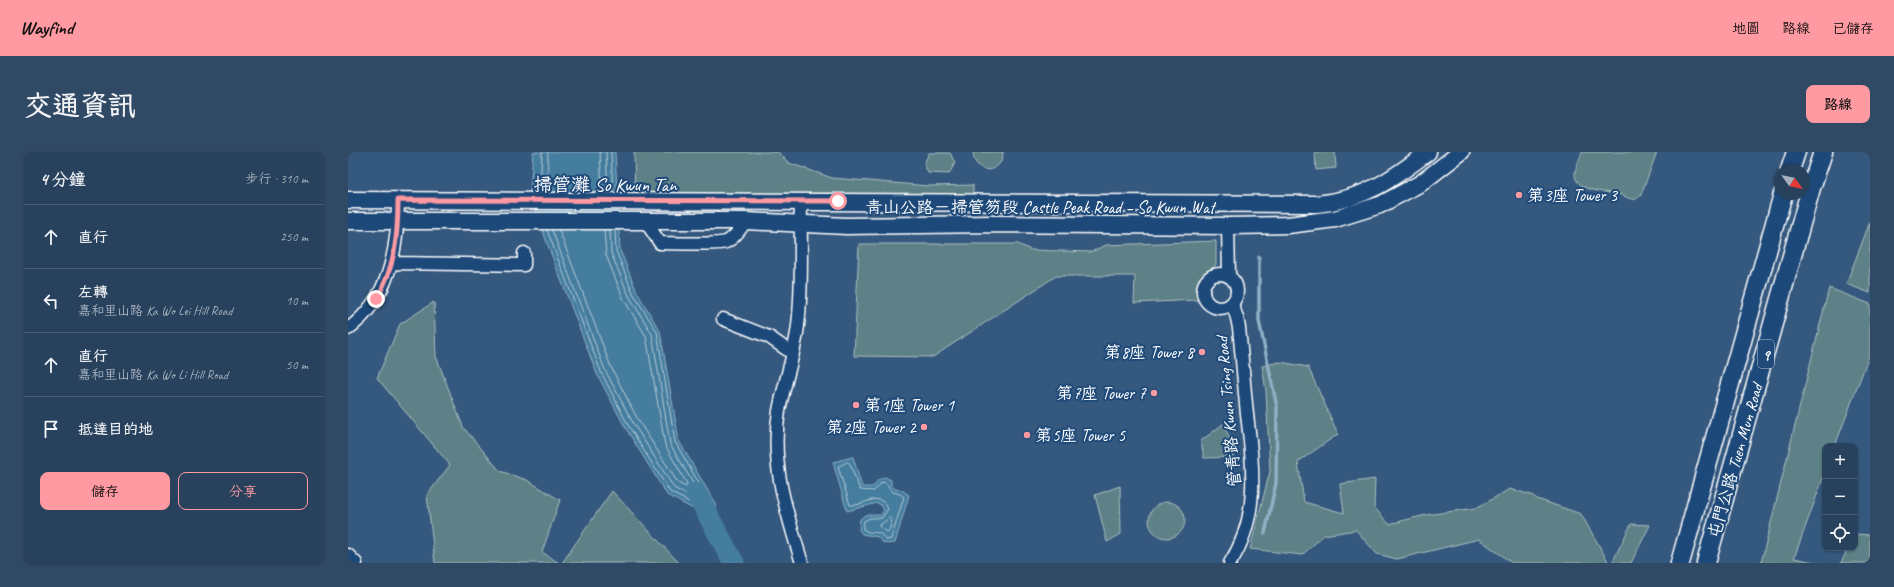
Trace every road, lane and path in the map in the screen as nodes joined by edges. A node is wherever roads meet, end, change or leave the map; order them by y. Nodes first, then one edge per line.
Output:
1 (1428, 152) edge
2 (1461, 152) edge
3 (1796, 152) edge
4 (1824, 152) edge
5 (1792, 164) edge
6 (348, 200) edge
7 (398, 200) junction
8 (1781, 200) edge
9 (801, 201) junction
10 (746, 221) junction
11 (348, 222) edge
12 (398, 222) junction
13 (641, 222) junction
14 (801, 224) junction
15 (1228, 226) junction
16 (524, 253) dead end
17 (392, 263) junction
18 (1229, 276) junction
19 (1232, 303) junction
20 (722, 319) dead end
21 (348, 329) edge
22 (792, 353) junction
23 (348, 556) edge
24 (356, 563) edge
25 (802, 563) edge
26 (1230, 563) edge
27 (1680, 563) edge
28 (1706, 563) edge

1 - 9 main road, 青山公路－掃管笏段 Castle Peak Road – So Kwun Wat
2 - 15 main road, 青山公路－掃管笏段 Castle Peak Road – So Kwun Wat
3 - 5 highway
4 - 28 highway, 屯門公路 Tuen Mun Road / 9
6 - 7 main road, 青山公路－掃管笏段 Castle Peak Road – So Kwun Wat
7 - 9 main road, 青山公路－掃管笏段 Castle Peak Road – So Kwun Wat
7 - 12 street
8 - 27 highway, 屯門公路 Tuen Mun Road / 9
9 - 14 street
10 - 13 main road, 青山公路－掃管笏段 Castle Peak Road – So Kwun Wat
10 - 13 street
10 - 14 main road, 青山公路－掃管笏段 Castle Peak Road – So Kwun Wat
11 - 12 main road, 青山公路－掃管笏段 Castle Peak Road – So Kwun Wat
12 - 13 main road, 青山公路－掃管笏段 Castle Peak Road – So Kwun Wat
12 - 17 street
14 - 15 main road, 青山公路－掃管笏段 Castle Peak Road – So Kwun Wat
14 - 22 street
15 - 18 street
16 - 17 street
17 - 21 street
18 - 19 street
18 - 19 street
19 - 26 street, 管青路 Kwun Tsing Road
20 - 22 street
22 - 25 street
23 - 24 street

